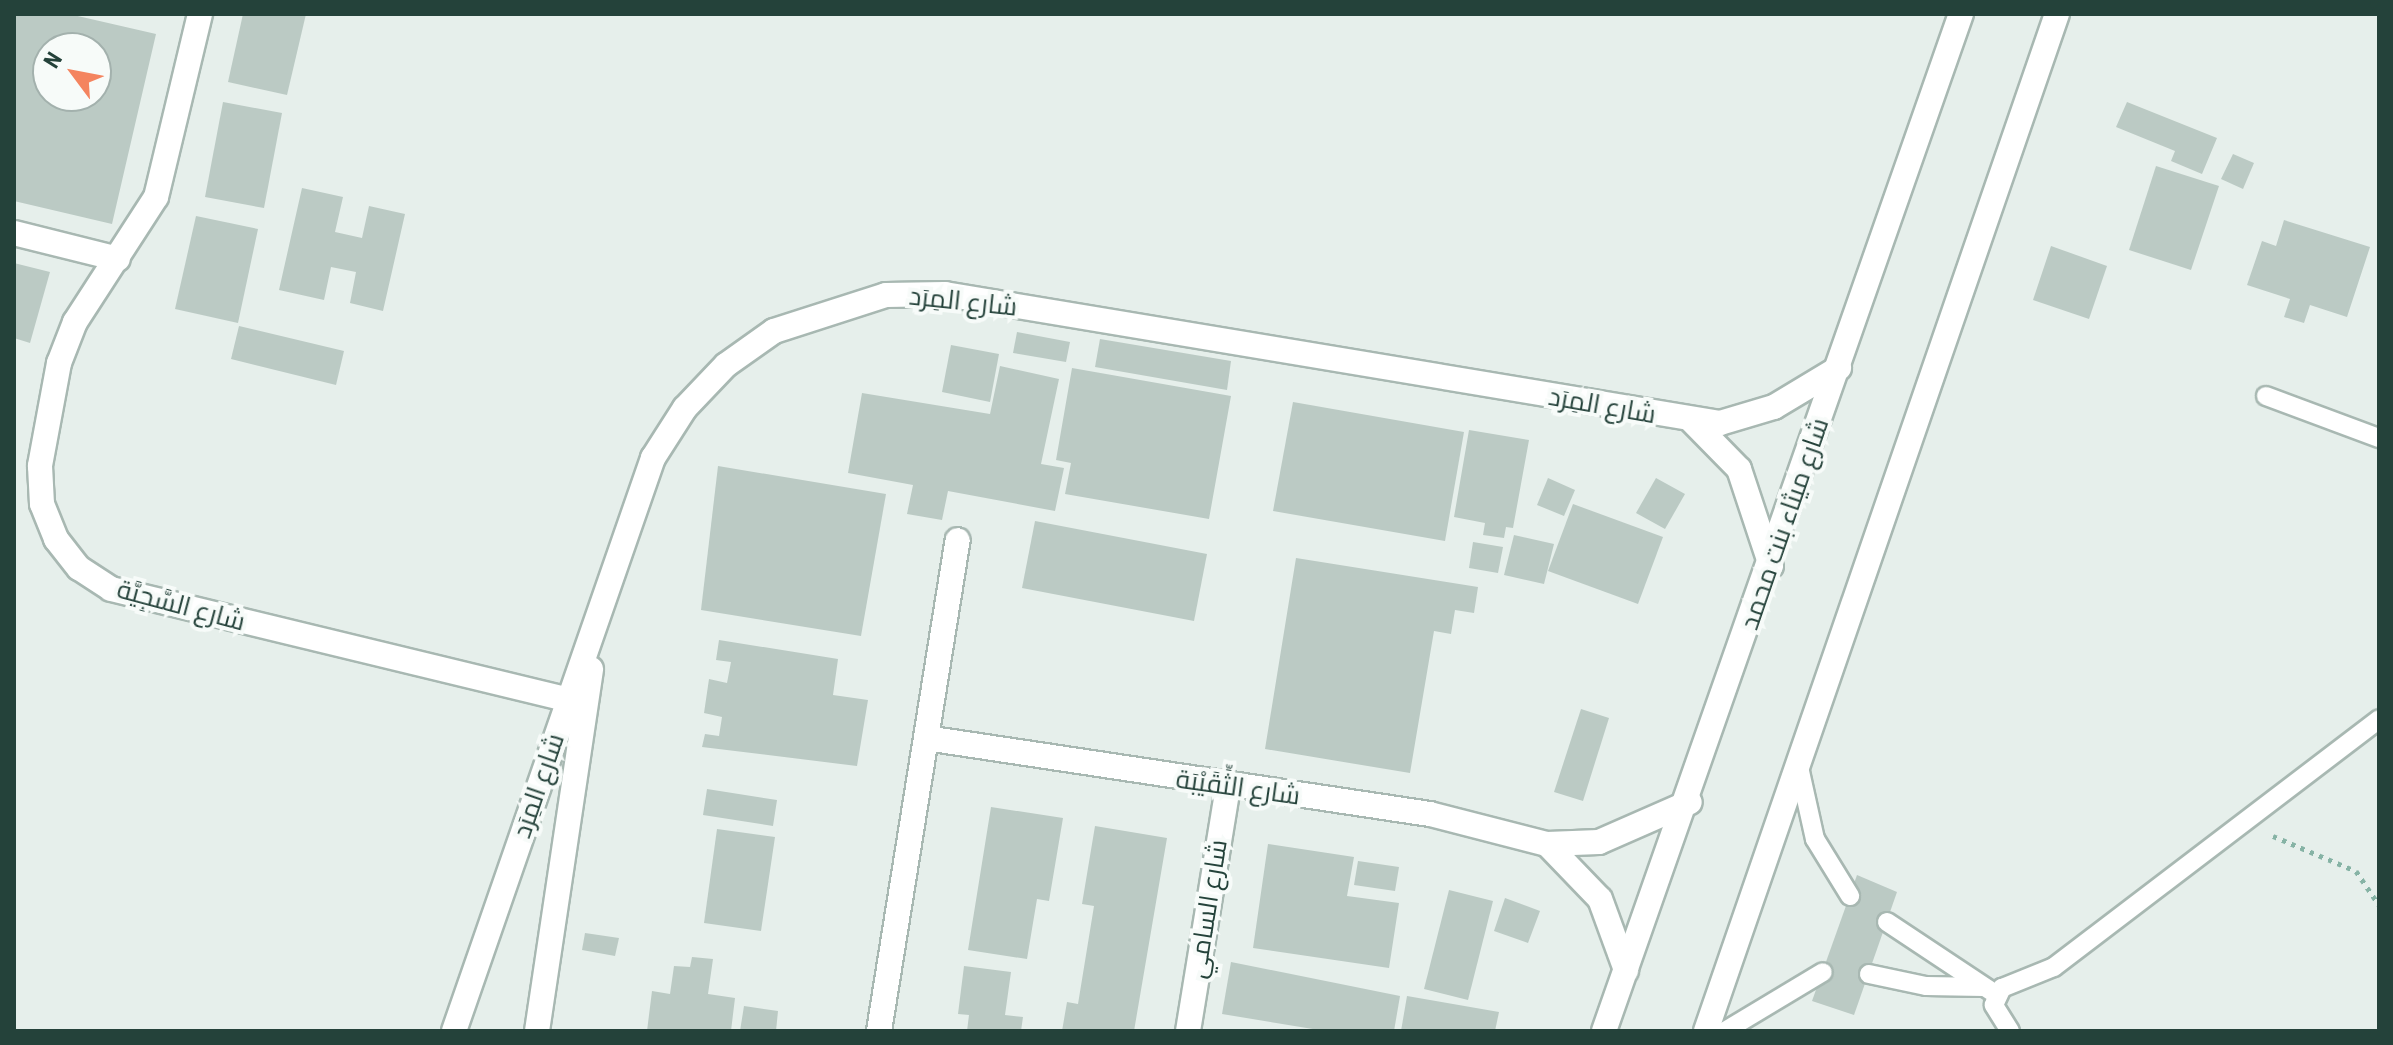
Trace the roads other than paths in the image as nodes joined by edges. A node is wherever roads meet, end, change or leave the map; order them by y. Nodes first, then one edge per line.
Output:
1 (200, 14) edge
2 (1961, 14) edge
3 (2057, 14) edge
4 (14, 233) edge
5 (118, 259) junction
6 (1839, 368) junction
7 (2266, 396) dead end
8 (1692, 421) junction
9 (2379, 438) edge
10 (958, 540) dead end
11 (1771, 566) junction
12 (601, 606) junction
13 (569, 700) junction
14 (2379, 719) edge
15 (2379, 734) edge
16 (926, 738) junction
17 (2345, 742) junction
18 (1798, 766) junction
19 (1228, 788) junction
20 (1690, 802) junction
21 (1547, 844) junction
22 (1850, 896) dead end
23 (1887, 922) dead end
24 (1626, 970) junction
25 (1823, 972) dead end
26 (1869, 974) dead end
27 (1991, 991) junction
28 (454, 1031) edge
29 (537, 1031) edge
30 (879, 1031) edge
31 (1188, 1031) edge
32 (1604, 1031) edge
33 (1706, 1031) edge
34 (1725, 1031) edge
35 (2010, 1031) edge

1 - 5 street, شارع السَّجِيَّة
2 - 6 street, شارع ميثاء بنت محمد
3 - 18 street
4 - 5 street
5 - 13 street, شارع السَّجِيَّة
6 - 8 street, شارع المِرَد
6 - 11 street, شارع ميثاء بنت محمد
7 - 9 lane
8 - 11 street, شارع المِرَد
8 - 12 street, شارع المِرَد
10 - 16 street
11 - 20 street, شارع ميثاء بنت محمد
12 - 13 street, شارع المِرَد
12 - 29 street
13 - 28 street, شارع المِرَد
14 - 17 lane
15 - 17 lane
16 - 19 street, شارع الثِّقَيْبَة
16 - 30 street
17 - 27 lane
18 - 22 lane
18 - 33 street
19 - 21 street, شارع الثِّقَيْبَة
19 - 31 street, شارع السامي
20 - 21 street, شارع الثِّقَيْبَة
20 - 24 street, شارع ميثاء بنت محمد
21 - 24 street
23 - 27 lane
24 - 32 street, شارع ميثاء بنت محمد
25 - 34 lane
26 - 27 lane
27 - 35 lane

